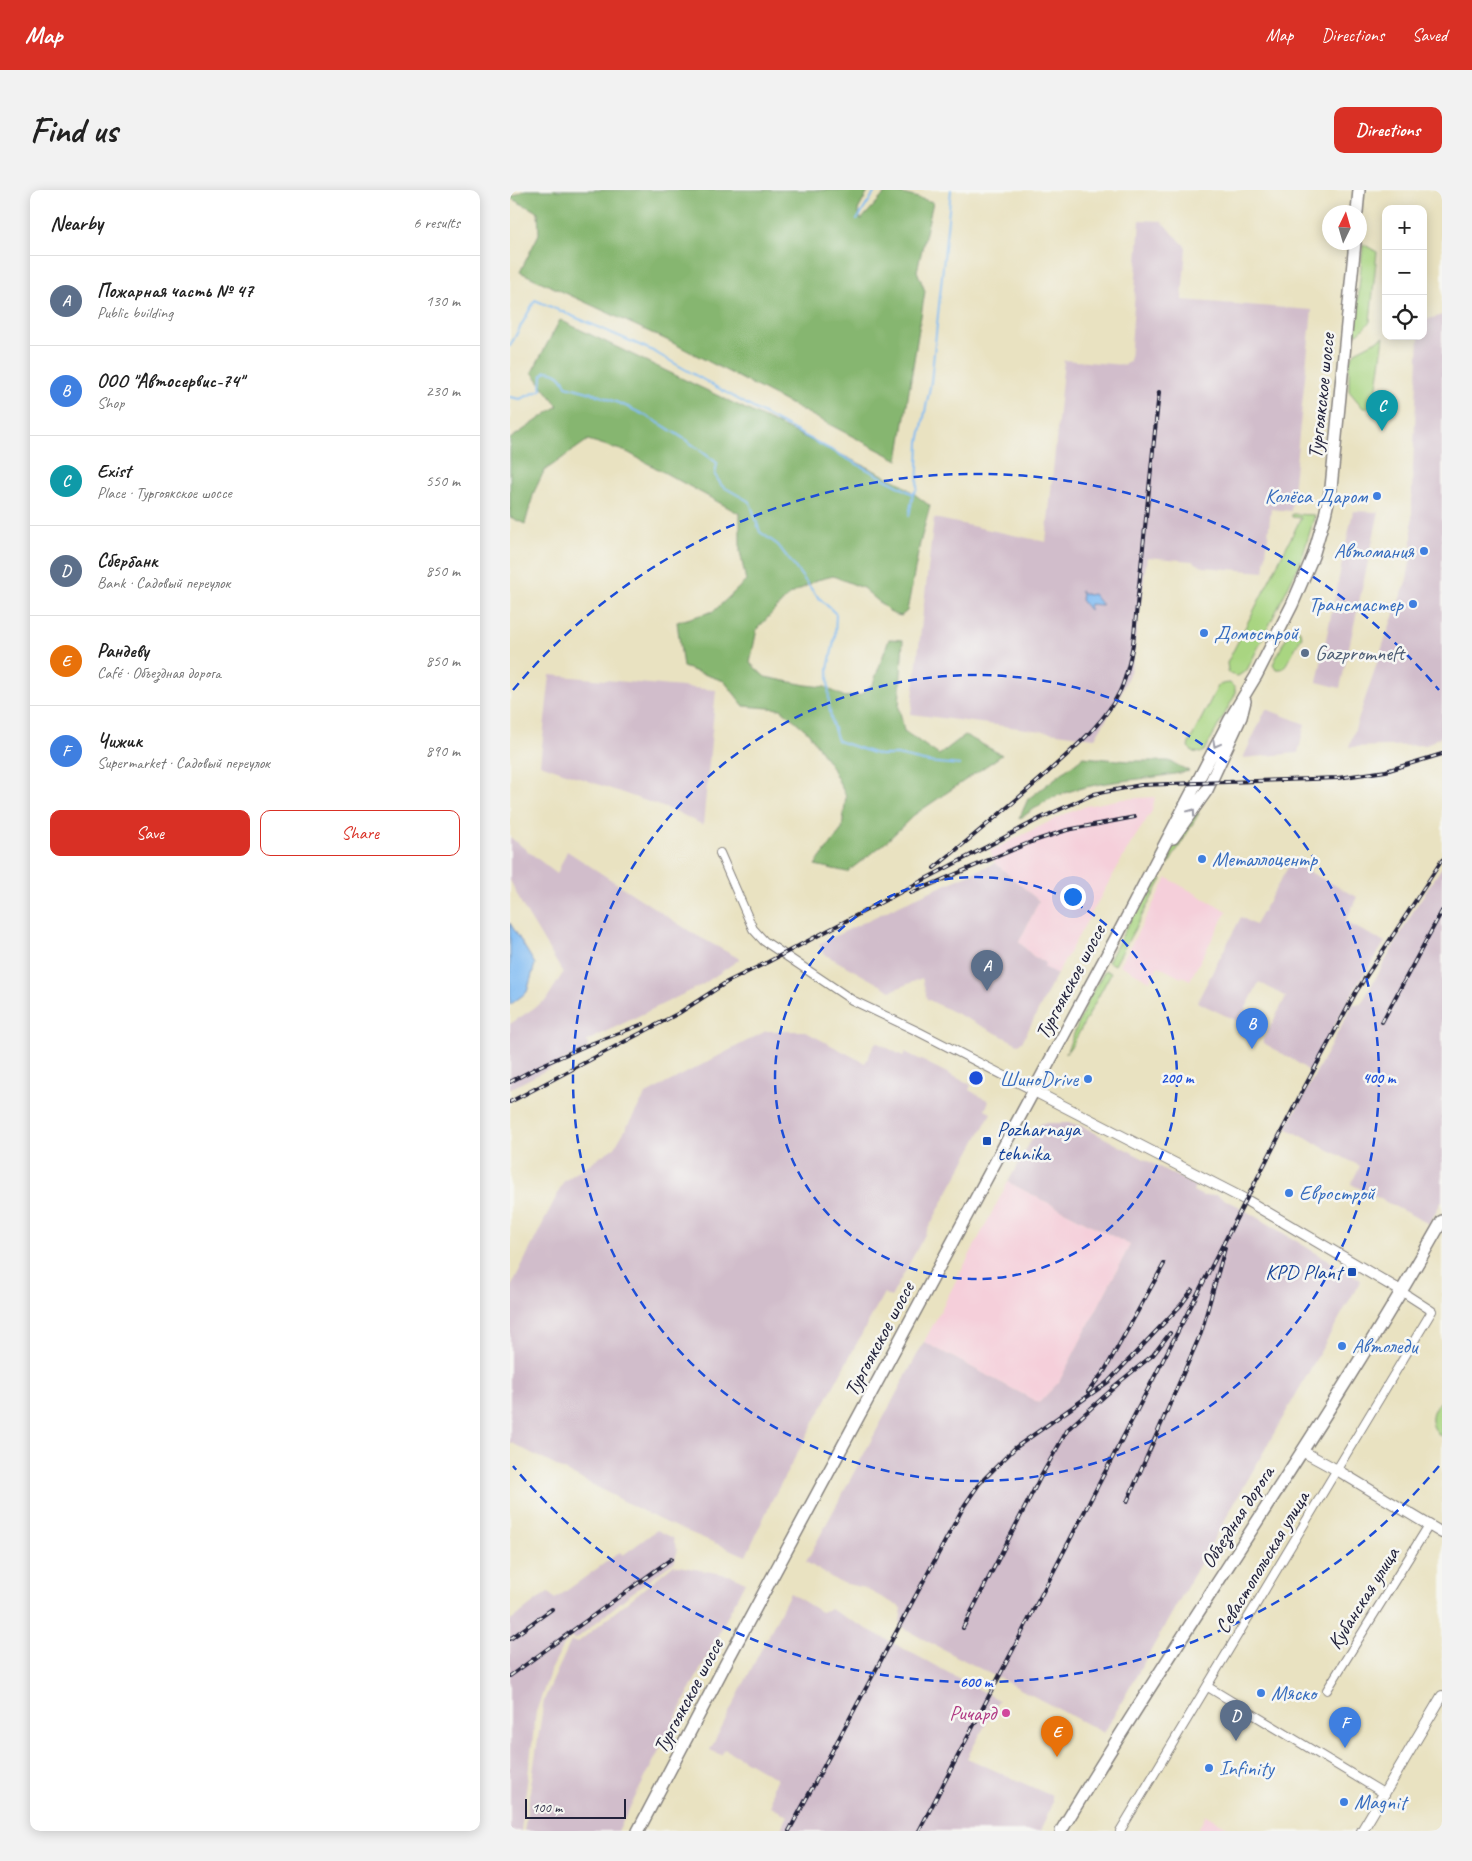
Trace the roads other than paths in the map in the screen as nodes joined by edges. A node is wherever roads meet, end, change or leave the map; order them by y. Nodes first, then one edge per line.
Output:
1 (1360, 190) edge
2 (1358, 205) edge
3 (1354, 250) edge
4 (720, 853) dead end
5 (1034, 1091) junction
6 (1440, 1226) edge
7 (1401, 1291) junction
8 (1302, 1451) junction
9 (1337, 1470) junction
10 (1428, 1525) junction
11 (1442, 1533) edge
12 (1208, 1687) junction
13 (1327, 1690) dead end
14 (1442, 1696) edge
15 (1385, 1794) junction
16 (638, 1831) edge
17 (1061, 1831) edge
18 (1120, 1831) edge
19 (1362, 1831) edge

1 - 2 main road
3 - 5 main road, Тургоякское шоссе
4 - 5 street
5 - 7 street
5 - 16 main road, Тургоякское шоссе
6 - 7 main road, Объездная дорога
7 - 8 main road, Объездная дорога
7 - 9 street, Севастопольская улица
8 - 9 street
8 - 17 main road, Объездная дорога
9 - 10 street
9 - 12 street, Севастопольская улица
10 - 11 street
10 - 13 street, Кубанская улица
12 - 15 street
12 - 18 street, Севастопольская улица
14 - 15 street
15 - 19 street

